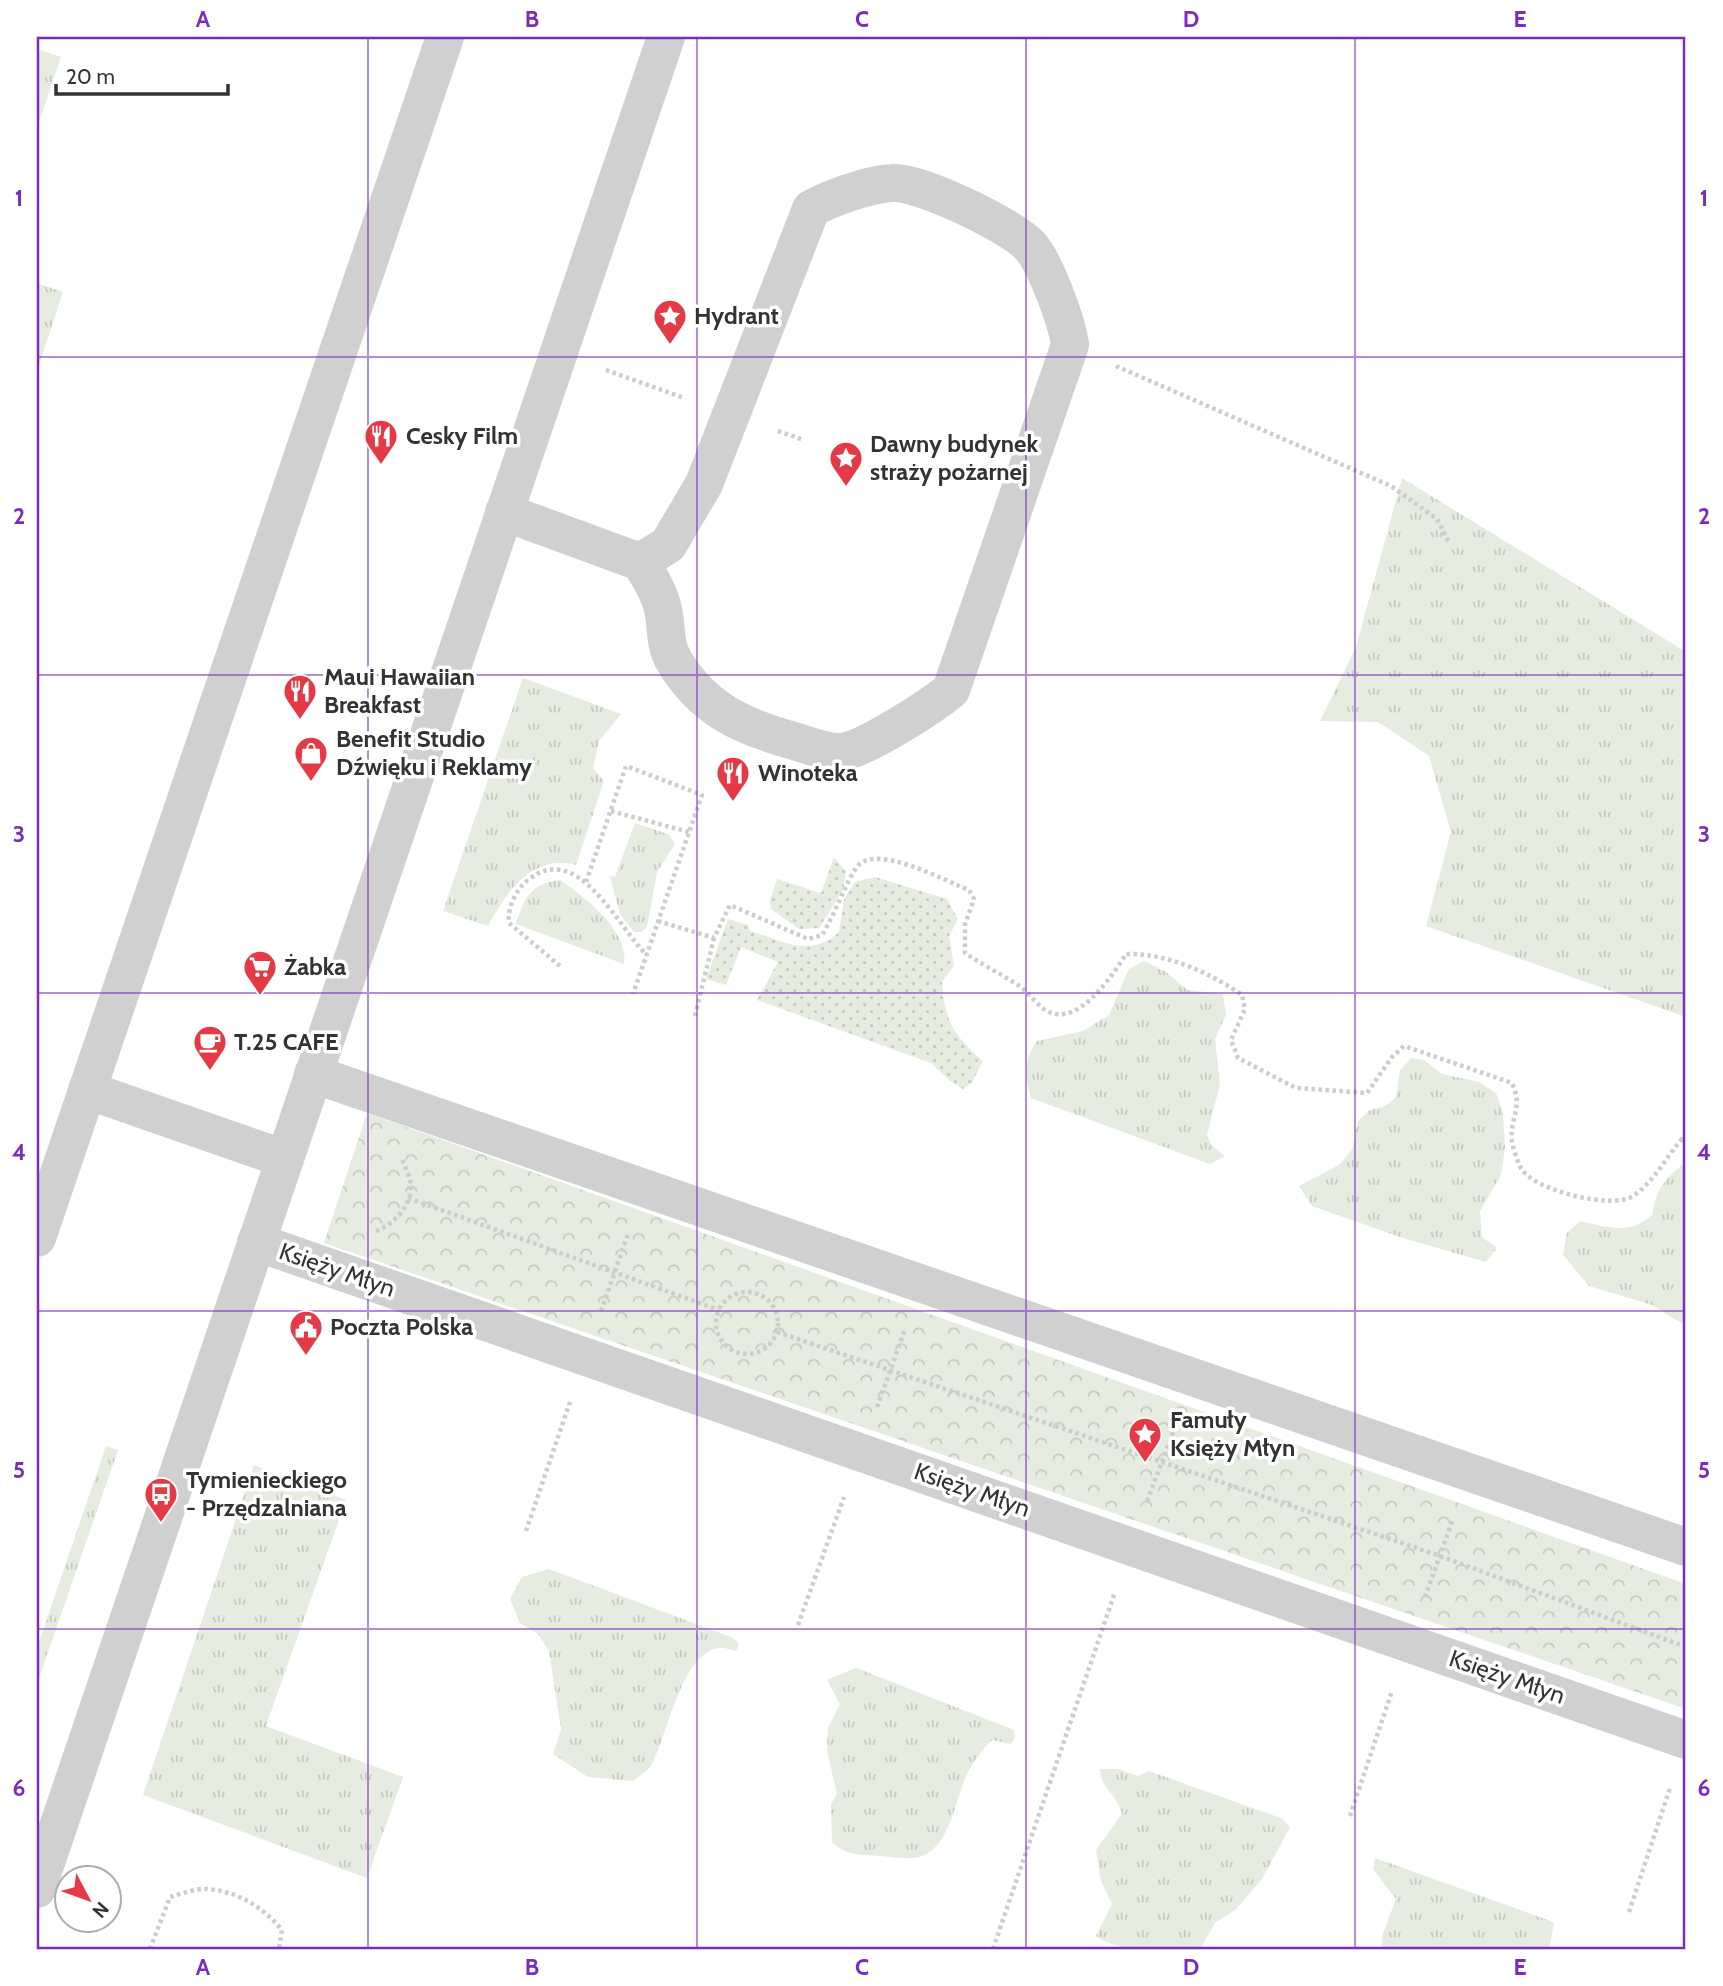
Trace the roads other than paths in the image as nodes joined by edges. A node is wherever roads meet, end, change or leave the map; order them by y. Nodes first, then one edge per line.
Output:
1 (445, 37) edge
2 (666, 37) edge
3 (504, 512) junction
4 (639, 562) junction
5 (313, 1074) junction
6 (87, 1090) junction
7 (285, 1159) junction
8 (37, 1238) edge
9 (256, 1242) junction
10 (1686, 1547) edge
11 (1686, 1740) edge
12 (37, 1889) edge

1 - 6 street
2 - 3 street
3 - 4 street
3 - 5 street
4 - 4 street
5 - 7 street
5 - 10 street
6 - 7 street
6 - 8 street
7 - 9 street
9 - 11 street, Księży Młyn
9 - 12 street

